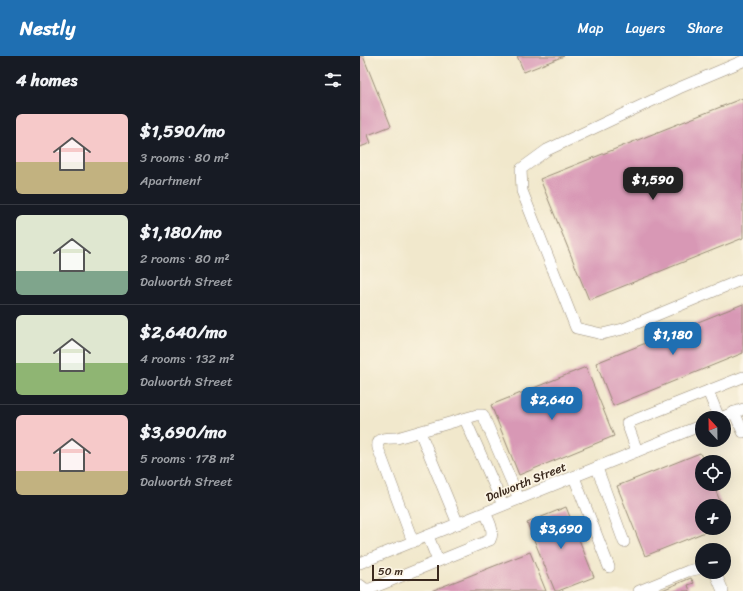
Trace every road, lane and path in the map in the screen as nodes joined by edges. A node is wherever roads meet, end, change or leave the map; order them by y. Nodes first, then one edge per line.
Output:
1 (743, 61) edge
2 (743, 279) edge
3 (743, 377) edge
4 (708, 391) junction
5 (739, 410) edge
6 (716, 411) edge
7 (465, 419) junction
8 (695, 428) edge
9 (420, 432) junction
10 (743, 432) edge
11 (637, 451) junction
12 (597, 468) junction
13 (574, 477) junction
14 (519, 499) junction
15 (503, 505) junction
16 (485, 512) junction
17 (458, 524) junction
18 (428, 536) junction
19 (413, 542) junction
20 (624, 542) dead end
21 (438, 561) junction
22 (360, 563) edge
23 (609, 567) dead end
24 (695, 570) edge
25 (718, 579) edge
26 (360, 585) edge
27 (639, 591) edge
28 (723, 591) edge

1 - 2 street
3 - 4 street
4 - 6 street
4 - 11 street
5 - 10 street
7 - 9 street
7 - 14 street
7 - 15 street
8 - 11 street, Dalworth Street
9 - 17 street
9 - 19 street
11 - 12 street, Dalworth Street
12 - 13 street, Dalworth Street
12 - 20 street
13 - 14 street, Dalworth Street
13 - 23 street
14 - 15 street, Dalworth Street
15 - 16 street, Dalworth Street
16 - 17 street, Dalworth Street
16 - 21 street
17 - 18 street, Dalworth Street
18 - 19 street, Dalworth Street
18 - 21 street
19 - 22 street, Dalworth Street
21 - 26 street
24 - 27 street
25 - 28 street

